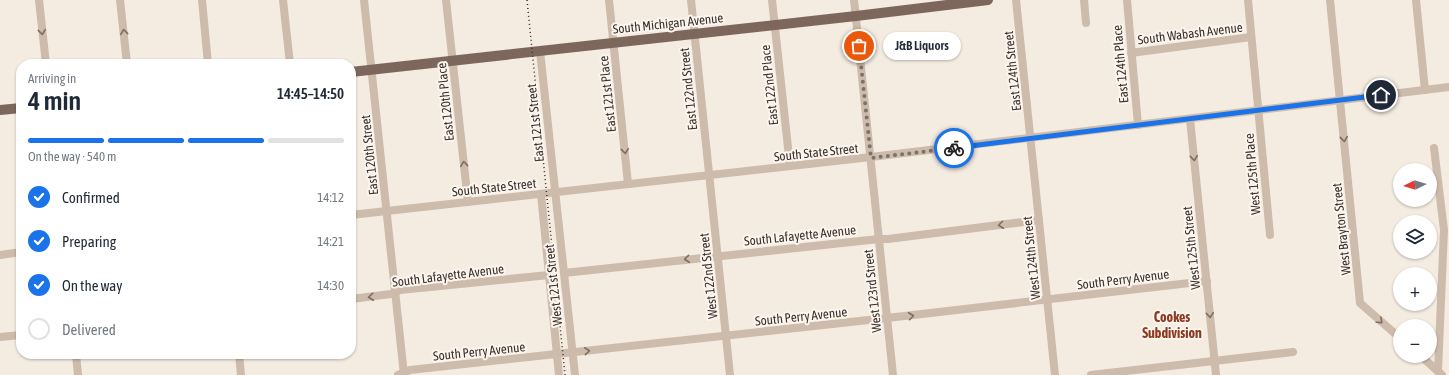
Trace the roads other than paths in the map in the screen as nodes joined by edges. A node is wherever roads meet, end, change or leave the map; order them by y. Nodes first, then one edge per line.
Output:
1 (39, 0) edge
2 (120, 0) edge
3 (202, 0) edge
4 (283, 0) edge
5 (364, 0) edge
6 (446, 0) edge
7 (609, 0) edge
8 (691, 0) edge
9 (772, 0) edge
10 (854, 0) edge
11 (988, 0) edge
12 (1016, 0) edge
13 (1084, 0) edge
14 (1127, 0) edge
15 (1248, 0) edge
16 (1330, 0) edge
17 (1416, 0) edge
18 (856, 16) junction
19 (1086, 23) dead end
20 (775, 25) junction
21 (694, 33) junction
22 (1251, 37) junction
23 (613, 43) junction
24 (540, 51) junction
25 (1131, 53) junction
26 (45, 59) edge
27 (126, 59) edge
28 (208, 59) edge
29 (289, 59) edge
30 (453, 60) junction
31 (372, 70) junction
32 (356, 72) edge
33 (1449, 87) edge
34 (1425, 90) junction
35 (1340, 100) junction
36 (16, 108) edge
37 (0, 110) edge
38 (1258, 110) junction
39 (1190, 119) junction
40 (1138, 125) junction
41 (1031, 139) junction
42 (1434, 148) dead end
43 (871, 158) junction
44 (790, 166) junction
45 (710, 175) junction
46 (628, 184) junction
47 (555, 193) junction
48 (541, 194) junction
49 (468, 202) junction
50 (387, 211) junction
51 (356, 214) edge
52 (1039, 220) junction
53 (1446, 229) edge
54 (1270, 235) dead end
55 (879, 239) junction
56 (16, 253) edge
57 (0, 255) edge
58 (718, 256) junction
59 (564, 273) junction
60 (549, 275) junction
61 (1207, 281) junction
62 (396, 293) junction
63 (356, 298) edge
64 (1047, 300) junction
65 (887, 318) junction
66 (1393, 332) edge
67 (16, 336) edge
68 (726, 336) junction
69 (0, 338) edge
70 (1293, 352) dead end
71 (572, 353) junction
72 (557, 354) junction
73 (76, 359) edge
74 (239, 359) edge
75 (1215, 361) junction
76 (1428, 363) edge
77 (1440, 373) edge
78 (402, 374) edge
79 (78, 375) edge
80 (241, 375) edge
81 (559, 375) edge
82 (575, 375) edge
83 (730, 375) edge
84 (893, 375) edge
85 (1055, 375) edge
86 (1091, 375) edge
87 (1216, 375) edge

1 -> 26 street
27 -> 2 street
3 - 28 street
4 - 29 street
5 - 31 street, East 120th Street
6 - 30 street, East 120th Place
7 - 23 street, East 121st Place
8 - 21 street, East 122nd Street
9 - 20 street, East 122nd Place
10 - 18 street, West 123rd Street
11 - 18 main road, South Michigan Avenue
12 - 41 street, East 124th Street
13 - 19 street
14 - 25 street, East 124th Place
15 - 22 street, West 125th Place
16 - 35 street, West Brayton Street
17 - 34 street
18 - 20 main road, South Michigan Avenue
18 - 43 street, West 123rd Street
20 - 21 main road, South Michigan Avenue
20 - 44 street, East 122nd Place
21 - 23 main road, South Michigan Avenue
21 - 45 street, East 122nd Street
22 - 25 street, South Wabash Avenue
22 - 38 street, West 125th Place
23 - 24 main road, South Michigan Avenue
23 -> 46 street, East 121st Place
24 - 30 main road, South Michigan Avenue
24 - 47 street, East 121st Street
25 - 40 street, East 124th Place
30 - 31 main road, South Michigan Avenue
49 -> 30 street, East 120th Place
31 - 32 main road, South Michigan Avenue
31 - 50 street, East 120th Street
33 - 34 street, South State Street
34 - 35 street, South State Street
35 - 38 street, South State Street
35 -> 66 street, West Brayton Street
36 - 37 main road
38 - 39 street, South State Street
38 - 54 street, West 125th Place
39 - 40 street, South State Street
39 -> 61 street, West 125th Street
40 - 41 street, South State Street
41 - 43 street, South State Street
41 - 52 street, West 124th Street
42 - 53 street
43 - 44 street, South State Street
43 - 55 street, West 123rd Street
44 - 45 street, South State Street
45 - 46 street, South State Street
45 - 58 street, West 122nd Street
46 - 47 street, South State Street
47 - 48 street, South State Street
47 - 59 street, West 121st Street
48 - 49 street, South State Street
48 - 60 street, West 121st Street
49 - 50 street, South State Street
50 - 51 street, South State Street
50 - 62 street, East 120th Street
52 -> 55 street, South Lafayette Avenue
52 - 64 street, West 124th Street
53 - 77 street
55 - 58 street, South Lafayette Avenue
55 - 65 street, West 123rd Street
56 - 57 street
58 -> 59 street, South Lafayette Avenue
58 - 68 street, West 122nd Street
59 - 71 street, West 121st Street
60 - 62 street, South Lafayette Avenue
60 - 72 street, West 121st Street
61 - 64 street, South Perry Avenue
61 -> 75 street, West 125th Street
62 -> 63 street, South Lafayette Avenue
62 - 78 street, East 120th Street
65 -> 64 street, South Perry Avenue
64 - 85 street, West 124th Street
65 - 68 street, South Perry Avenue
65 - 84 street, West 123rd Street
67 - 69 street
71 -> 68 street, South Perry Avenue
68 - 83 street, West 122nd Street
70 - 75 street
71 - 72 street, South Perry Avenue
71 - 82 street, West 121st Street
72 - 78 street, South Perry Avenue
72 - 81 street, West 121st Street
73 - 79 street
74 - 80 street
75 - 86 street
75 - 87 street, West 125th Street
76 - 77 street

